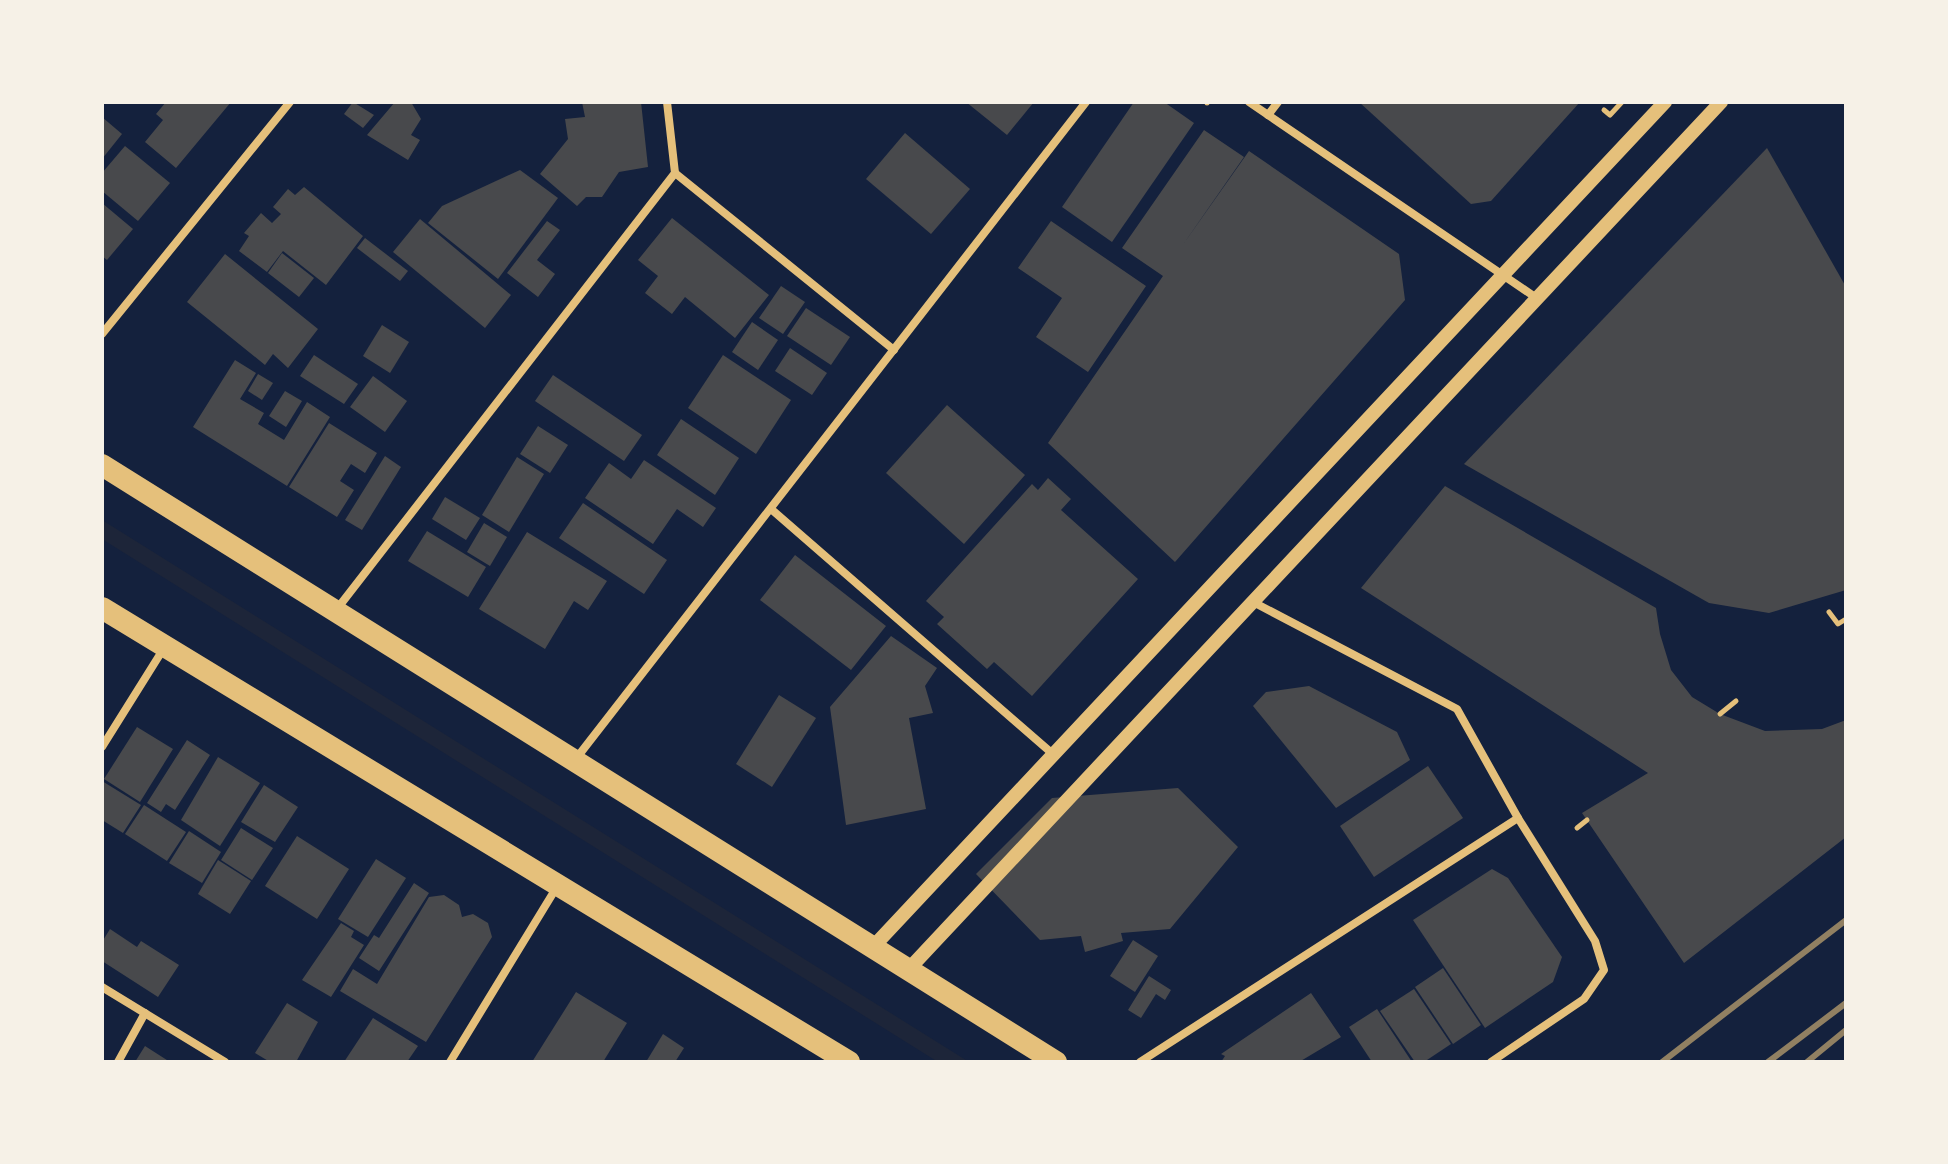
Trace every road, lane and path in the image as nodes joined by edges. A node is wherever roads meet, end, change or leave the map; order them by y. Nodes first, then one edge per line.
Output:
1 (290, 102) edge
2 (667, 102) edge
3 (1086, 102) edge
4 (1249, 102) edge
5 (1278, 102) edge
6 (1622, 102) edge
7 (1665, 102) edge
8 (1721, 102) edge
9 (1604, 110) dead end
10 (1268, 115) junction
11 (675, 173) junction
12 (1504, 277) junction
13 (1538, 299) junction
14 (102, 334) edge
15 (894, 350) junction
16 (102, 465) edge
17 (771, 509) junction
18 (1255, 603) junction
19 (102, 608) edge
20 (336, 611) junction
21 (1829, 612) dead end
22 (1846, 619) edge
23 (164, 647) junction
24 (1736, 701) dead end
25 (1720, 714) dead end
26 (102, 747) edge
27 (1054, 755) junction
28 (575, 761) junction
29 (1518, 818) junction
30 (1587, 820) dead end
31 (1577, 828) dead end
32 (558, 884) junction
33 (873, 947) junction
34 (908, 970) junction
35 (102, 987) edge
36 (145, 1013) junction
37 (118, 1062) edge
38 (225, 1062) edge
39 (450, 1062) edge
40 (849, 1062) edge
41 (1056, 1062) edge
42 (1140, 1062) edge
43 (1491, 1062) edge

1 - 14 street
2 - 11 street
3 - 15 street
4 - 10 street
5 - 10 street
6 - 9 path
7 - 12 street
8 - 13 street
10 - 12 street
11 - 15 street
11 - 20 street
12 - 13 street
12 - 27 street
13 - 18 street
15 - 17 street
16 - 20 highway
17 - 27 street
17 - 28 street
18 - 29 street
18 - 34 street
19 - 23 highway
20 - 28 highway
21 - 22 path
23 - 26 street
23 - 32 highway
24 - 25 path
27 - 33 street
28 - 33 highway
29 - 42 street
29 - 43 street
30 - 31 path
32 - 39 street
32 - 40 highway
33 - 34 highway
34 - 41 highway
35 - 36 street
36 - 37 street
36 - 38 street

